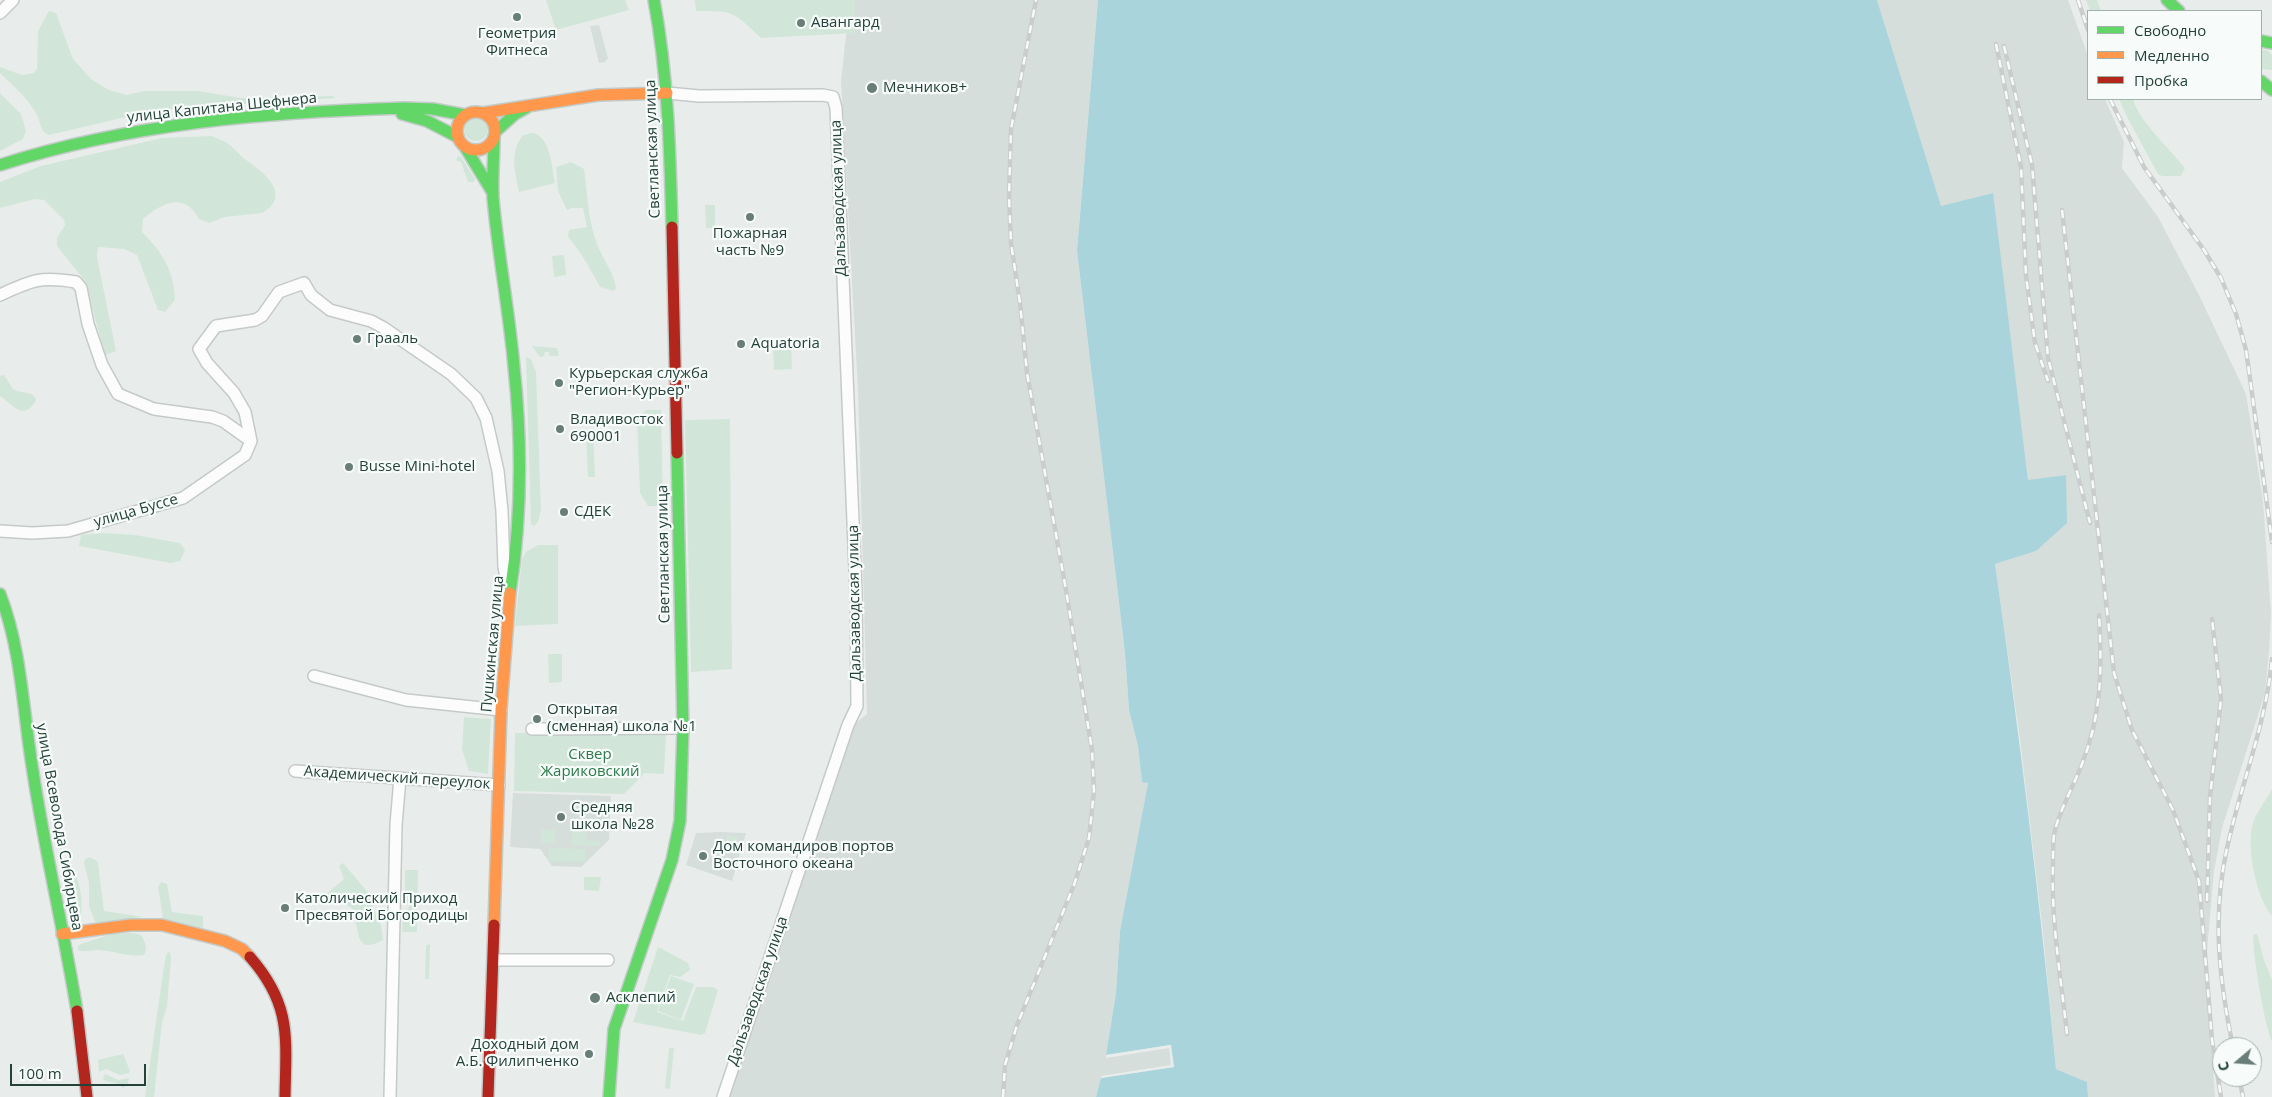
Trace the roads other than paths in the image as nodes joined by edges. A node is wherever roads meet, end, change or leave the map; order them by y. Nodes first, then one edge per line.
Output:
1 (13, 0) edge
2 (654, 0) edge
3 (2167, 0) edge
4 (2178, 10) edge
5 (0, 13) edge
6 (2262, 82) edge
7 (2272, 90) edge
8 (667, 92) junction
9 (534, 104) junction
10 (391, 110) junction
11 (483, 113) junction
12 (465, 115) junction
13 (495, 135) junction
14 (458, 137) junction
15 (465, 147) junction
16 (0, 165) edge
17 (493, 195) junction
18 (0, 295) edge
19 (251, 441) junction
20 (0, 531) edge
21 (0, 594) edge
22 (510, 595) junction
23 (314, 676) dead end
24 (502, 710) junction
25 (683, 728) junction
26 (532, 729) dead end
27 (294, 771) dead end
28 (400, 778) junction
29 (499, 784) junction
30 (62, 934) junction
31 (493, 960) junction
32 (608, 960) dead end
33 (87, 1097) edge
34 (285, 1097) edge
35 (390, 1097) edge
36 (488, 1097) edge
37 (609, 1097) edge
38 (723, 1097) edge

1 - 5 street
2 - 8 main road, Светланская улица
3 - 4 main road
6 - 7 main road
8 - 9 main road
8 - 25 main road, Светланская улица
8 - 38 street, Дальзаводская улица
9 - 11 main road
9 - 13 main road
10 - 12 main road, улица Капитана Шефнера
10 - 14 main road, улица Капитана Шефнера
10 - 16 main road, улица Капитана Шефнера
11 - 12 main road
11 - 13 main road
12 - 14 main road
13 - 15 main road
13 - 17 main road, Пушкинская улица
14 - 15 main road
15 - 17 main road, Пушкинская улица
17 - 22 main road, Пушкинская улица
18 - 19 street
19 - 20 street, улица Буссе
19 - 22 street
21 - 30 main road, улица Всеволода Сибирцева
22 - 24 main road, Пушкинская улица
23 - 24 street
24 - 29 main road, Пушкинская улица
25 - 26 street
25 - 37 main road, Светланская улица
27 - 28 street, Академический переулок
28 - 29 street, Академический переулок
28 - 35 street
29 - 31 main road, Пушкинская улица
30 - 33 main road, улица Всеволода Сибирцева
30 - 34 main road
31 - 32 street
31 - 36 main road, Пушкинская улица

